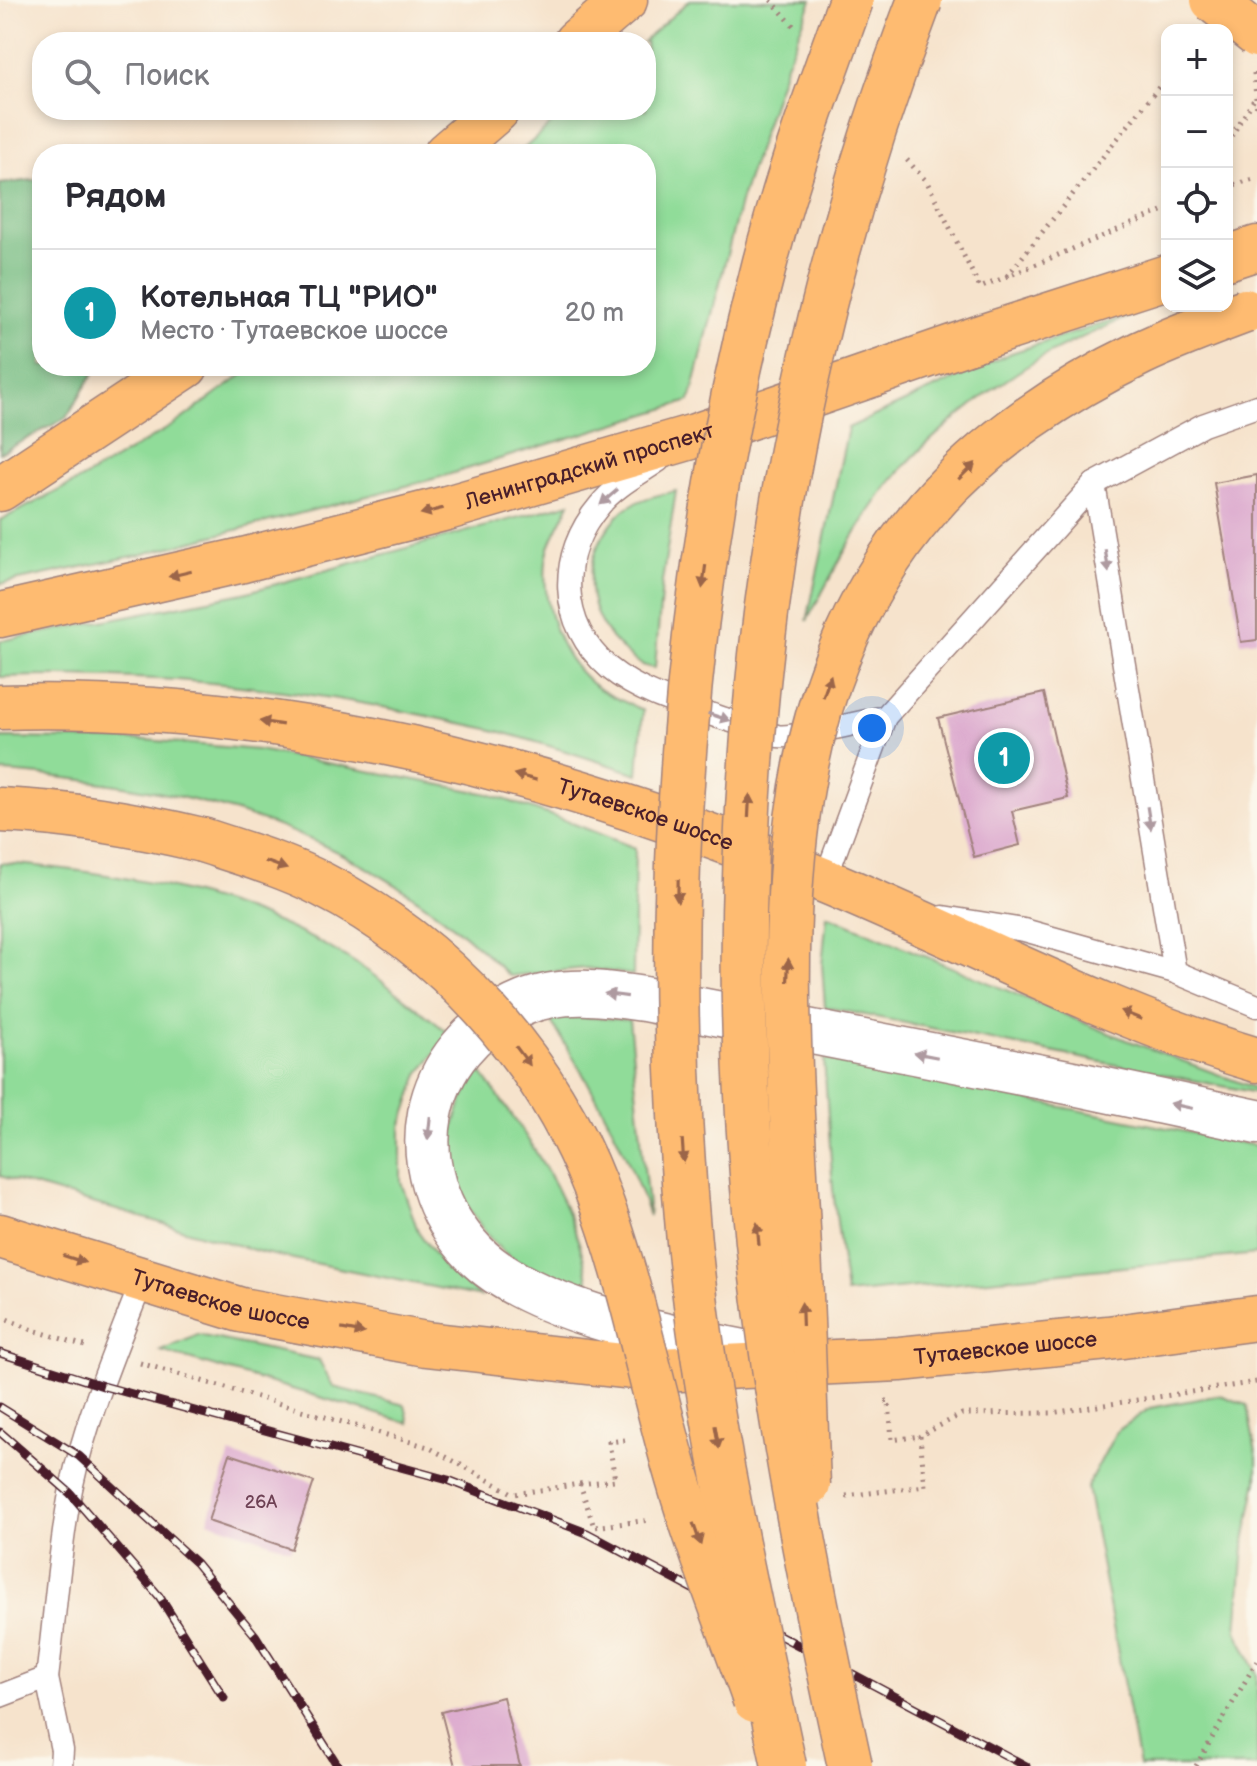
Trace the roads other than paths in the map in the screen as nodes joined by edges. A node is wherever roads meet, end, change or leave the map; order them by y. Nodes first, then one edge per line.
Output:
1 (625, 0) edge
2 (851, 0) edge
3 (920, 0) edge
4 (1213, 0) edge
5 (588, 32) edge
6 (1257, 35) edge
7 (485, 120) edge
8 (458, 144) edge
9 (1257, 248) edge
10 (1233, 256) edge
11 (1161, 279) edge
12 (1251, 308) edge
13 (171, 376) edge
14 (1257, 406) edge
15 (695, 436) junction
16 (1094, 484) junction
17 (0, 489) edge
18 (0, 615) edge
19 (0, 707) edge
20 (885, 717) junction
21 (0, 810) edge
22 (825, 880) junction
23 (882, 907) junction
24 (1175, 972) junction
25 (1257, 1006) edge
26 (1257, 1060) edge
27 (1257, 1122) edge
28 (0, 1236) edge
29 (142, 1281) junction
30 (1257, 1318) edge
31 (811, 1365) junction
32 (811, 1587) junction
33 (47, 1678) junction
34 (0, 1696) edge
35 (61, 1766) edge
36 (781, 1766) edge
37 (850, 1766) edge

1 - 5 main road
2 -> 36 main road, bridge
32 -> 3 main road, bridge
4 - 6 main road, bridge
7 - 8 main road
9 - 10 main road
11 - 15 main road, Ленинградский проспект
32 -> 12 main road, bridge
13 - 17 main road
14 - 16 lane
15 -> 18 main road, Ленинградский проспект
15 -> 20 lane
16 - 20 lane
16 -> 24 lane
22 -> 19 main road, Тутаевское шоссе
20 - 22 lane
21 -> 36 main road, bridge
22 - 23 main road, Тутаевское шоссе
23 - 24 lane
26 -> 23 main road, Тутаевское шоссе
24 - 25 lane
27 -> 31 street
28 -> 29 main road, Тутаевское шоссе
29 -> 31 main road, Тутаевское шоссе
29 - 33 lane
30 - 31 main road, Тутаевское шоссе
32 - 37 main road, bridge
33 - 34 lane
33 - 35 lane

